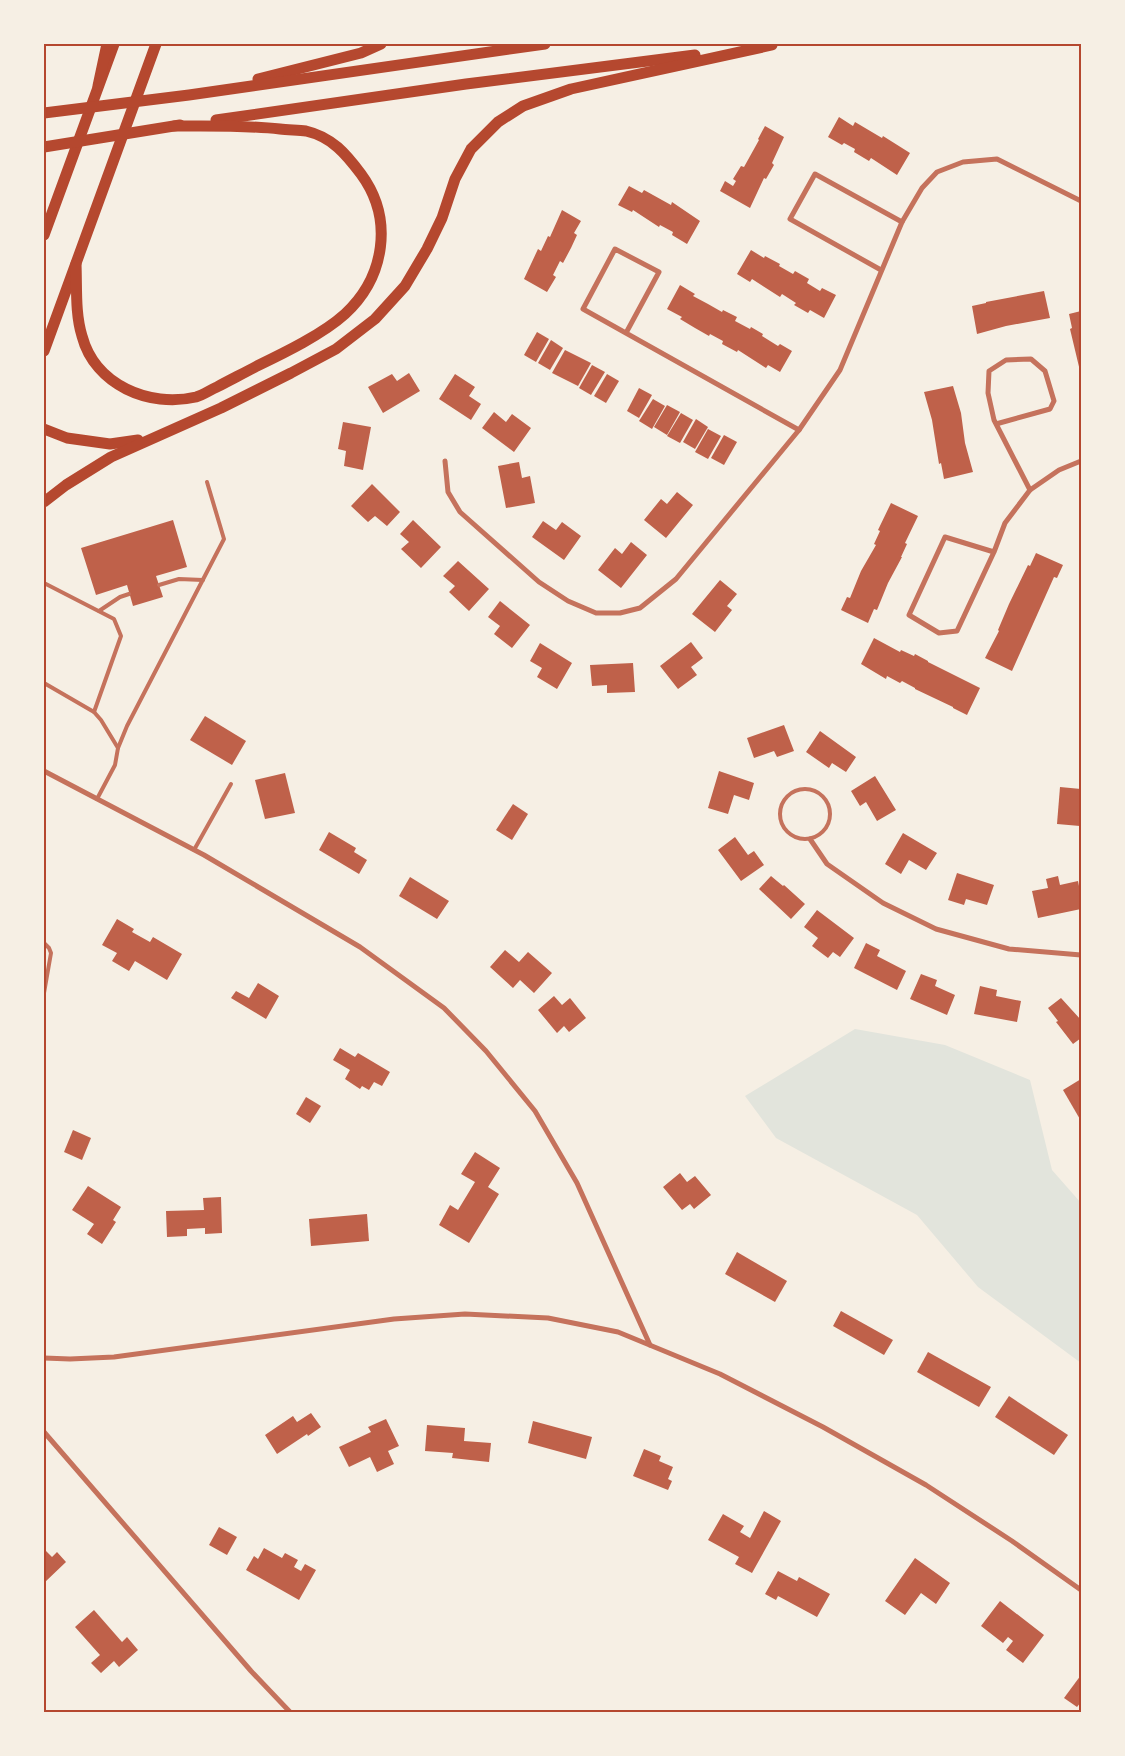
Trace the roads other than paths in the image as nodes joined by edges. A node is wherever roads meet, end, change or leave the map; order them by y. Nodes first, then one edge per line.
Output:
1 (107, 44) edge
2 (114, 44) edge
3 (156, 44) edge
4 (381, 44) edge
5 (545, 44) edge
6 (777, 44) edge
7 (98, 86) junction
8 (189, 95) junction
9 (44, 113) edge
10 (174, 126) junction
11 (44, 147) edge
12 (1081, 201) edge
13 (902, 222) junction
14 (44, 235) edge
15 (76, 264) junction
16 (881, 270) junction
17 (626, 333) junction
18 (44, 351) edge
19 (996, 424) junction
20 (44, 429) edge
21 (799, 430) junction
22 (155, 437) junction
23 (445, 461) dead end
24 (1081, 461) edge
25 (207, 482) dead end
26 (1030, 490) junction
27 (44, 502) edge
28 (994, 552) junction
29 (203, 580) junction
30 (44, 583) edge
31 (159, 585) dead end
32 (129, 594) dead end
33 (99, 611) junction
34 (44, 683) edge
35 (94, 712) junction
36 (118, 748) junction
37 (44, 771) edge
38 (231, 784) dead end
39 (97, 799) junction
40 (810, 839) junction
41 (194, 850) junction
42 (44, 943) edge
43 (1081, 955) edge
44 (44, 993) edge
45 (650, 1346) junction
46 (44, 1358) edge
47 (44, 1432) edge
48 (1081, 1590) edge
49 (290, 1712) edge

1 - 7 main road
2 - 7 main road
3 - 15 main road
4 - 8 main road
5 - 8 main road
6 - 10 main road
6 - 22 main road
7 - 14 main road
8 - 9 main road
10 - 11 main road
10 - 15 main road
12 - 13 street
13 - 16 street
13 - 16 street
15 - 18 main road
16 - 21 street
17 - 17 street
17 - 21 street
19 - 19 street
19 - 26 street
20 - 22 main road
21 - 23 street
22 - 27 main road
24 - 26 street
25 - 29 lane
26 - 28 street
28 - 28 street
29 - 31 lane
29 - 36 lane
30 - 33 lane
32 - 33 lane
33 - 35 lane
34 - 35 lane
35 - 36 lane
36 - 39 lane
37 - 39 street
38 - 41 lane
39 - 41 street
40 - 40 lane
40 - 43 street
41 - 45 street
42 - 44 lane
45 - 46 street
45 - 48 street
47 - 49 street

